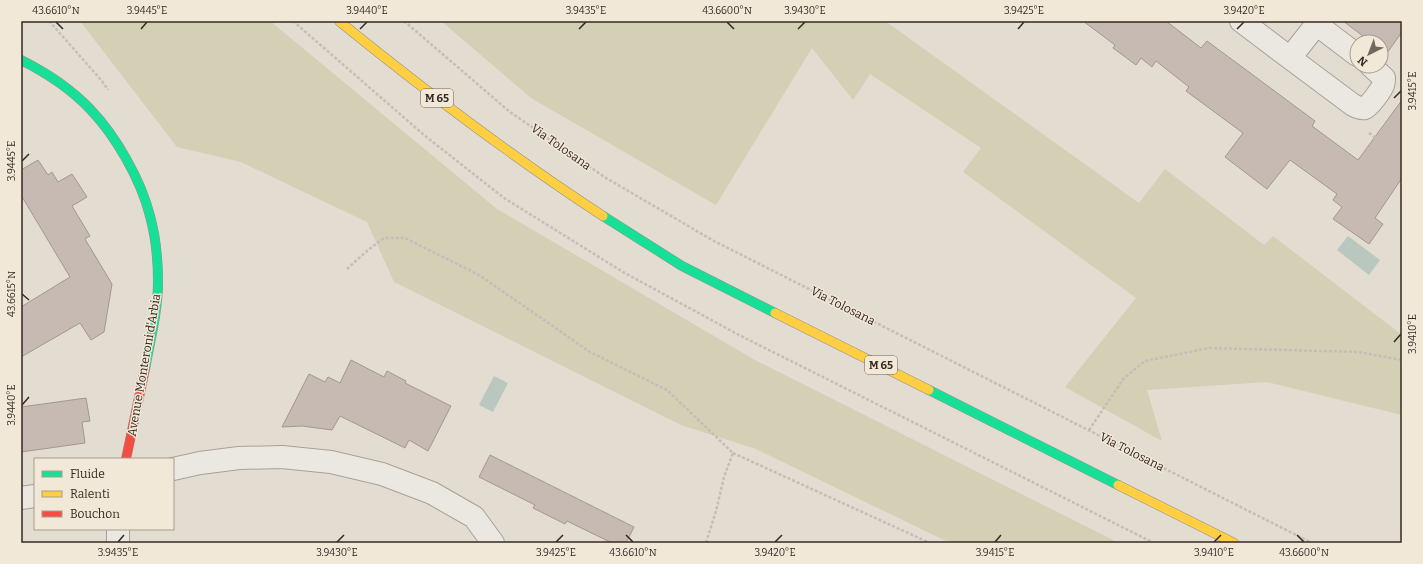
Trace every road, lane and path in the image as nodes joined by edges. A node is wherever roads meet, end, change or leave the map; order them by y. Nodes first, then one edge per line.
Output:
1 (339, 21) edge
2 (404, 21) edge
3 (1241, 21) edge
4 (1318, 22) edge
5 (1349, 48) edge
6 (1290, 58) junction
7 (21, 60) edge
8 (1380, 74) edge
9 (440, 89) dead end
10 (1362, 108) junction
11 (1402, 158) edge
12 (537, 171) junction
13 (347, 269) dead end
14 (1402, 360) edge
15 (1089, 430) junction
16 (733, 453) junction
17 (126, 458) edge
18 (174, 469) edge
19 (34, 496) edge
20 (21, 498) edge
21 (118, 530) edge
22 (118, 543) edge
23 (493, 543) edge
24 (706, 543) edge
25 (930, 543) edge
26 (1234, 543) edge
27 (1312, 543) edge

1 - 12 main road, M 65
2 - 15 path, Via Tolosana
3 - 6 street
4 - 5 street
4 - 6 street
6 - 10 street
7 - 17 main road, Avenue Monteroni d'Arbia
8 - 10 street
9 - 12 main road, M 65
10 - 11 path
12 - 26 main road, M 65
13 - 16 path
14 - 15 path
15 - 27 path, Via Tolosana
16 - 24 path
16 - 25 path
18 - 23 street
19 - 20 street
21 - 22 street

